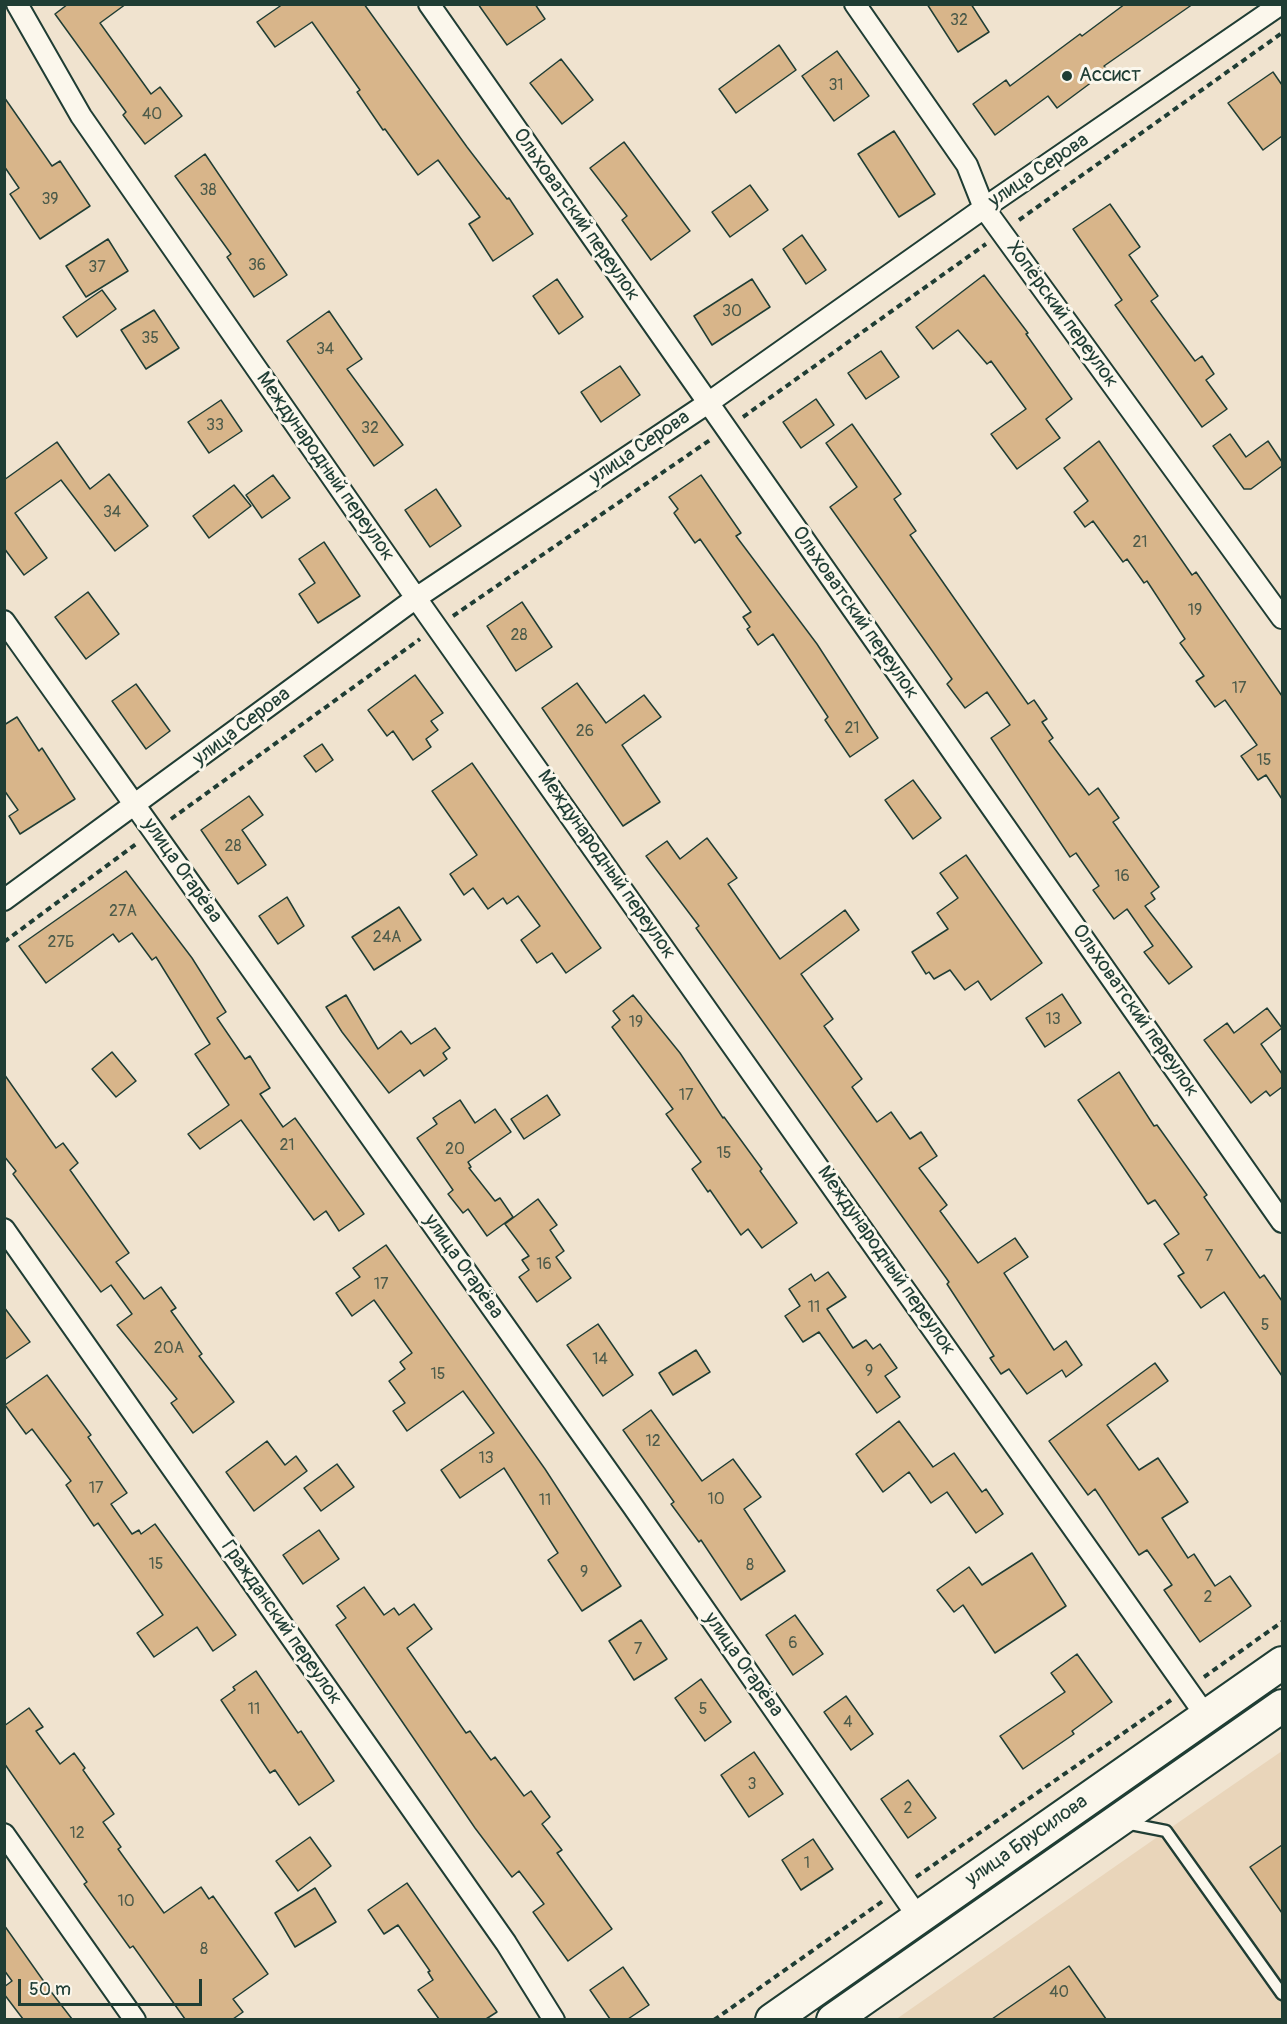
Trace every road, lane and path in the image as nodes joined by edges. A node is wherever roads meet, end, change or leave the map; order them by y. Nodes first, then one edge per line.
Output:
1 (429, 4) edge
2 (855, 4) edge
3 (1280, 6) edge
4 (16, 9) edge
5 (1282, 33) edge
6 (984, 208) junction
7 (1002, 232) junction
8 (708, 403) junction
9 (726, 429) junction
10 (416, 598) junction
11 (1282, 618) edge
12 (4, 621) edge
13 (437, 627) junction
14 (136, 806) junction
15 (154, 831) junction
16 (4, 900) edge
17 (4, 942) edge
18 (1282, 1222) edge
19 (4, 1229) edge
20 (1282, 1622) edge
21 (1282, 1663) edge
22 (1187, 1689) junction
23 (1282, 1706) edge
24 (1206, 1716) junction
25 (1116, 1822) junction
26 (4, 1834) edge
27 (899, 1889) junction
28 (918, 1917) junction
29 (1282, 1994) edge
30 (135, 2019) edge
31 (555, 2019) edge
32 (714, 2019) edge
33 (772, 2019) edge
34 (834, 2019) edge

1 - 8 street, Ольховатский переулок
2 - 6 street, Хопёрский переулок
3 - 6 street, улица Серова
4 - 10 street, Международный переулок
5 - 7 path
6 - 7 street, Хопёрский переулок
6 - 8 street, улица Серова
7 - 9 path
7 - 11 street, Хопёрский переулок
8 - 9 street, Ольховатский переулок
8 - 10 street, улица Серова
9 - 13 path
9 - 18 street, Ольховатский переулок
10 - 13 street, Международный переулок
10 - 14 street, улица Серова
12 - 14 street, улица Огарёва
13 - 15 path
13 - 22 street, Международный переулок
14 - 15 street, улица Огарёва
14 - 16 street, улица Серова
15 - 17 path
15 - 27 street, улица Огарёва
19 - 31 street, Гражданский переулок
20 - 22 path
21 - 24 main road, улица Брусилова
22 - 24 street, Международный переулок
22 - 27 path
23 - 25 main road, улица Брусилова
24 - 28 main road, улица Брусилова
25 - 29 lane
25 - 34 main road, улица Брусилова
26 - 30 street
27 - 28 street, улица Огарёва
27 - 32 path
28 - 33 main road, улица Брусилова

